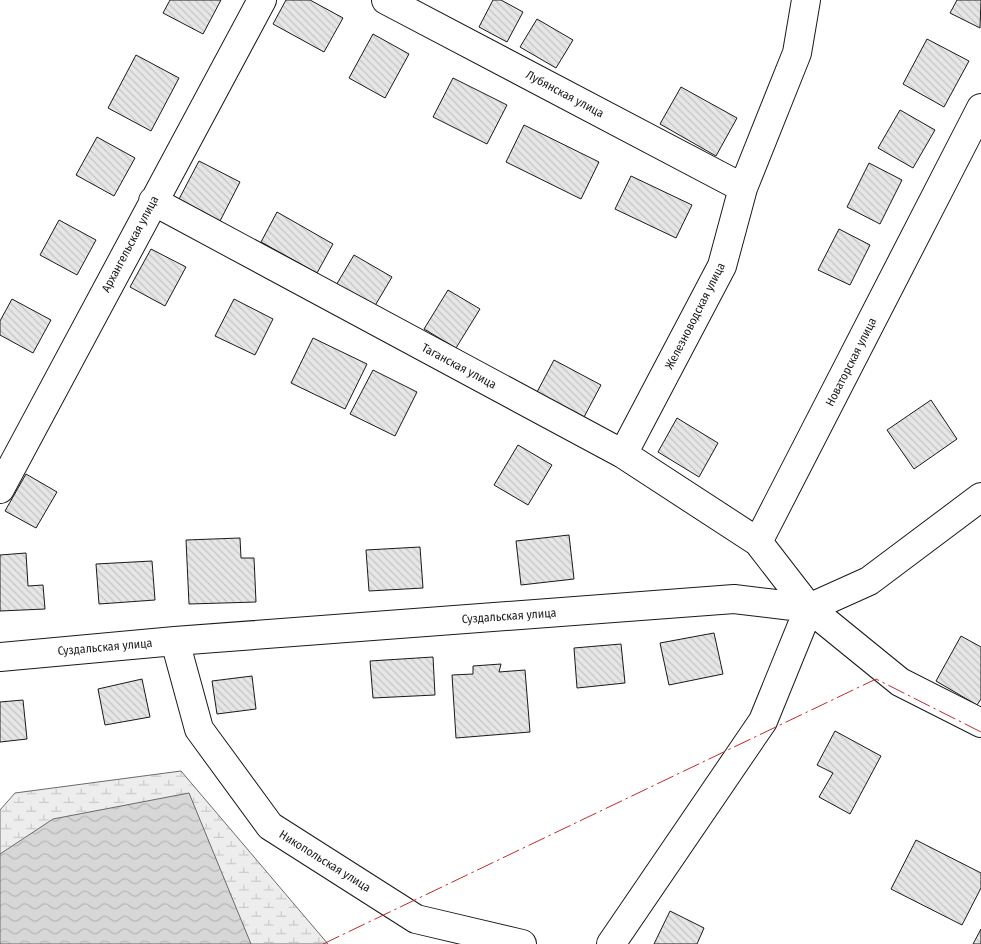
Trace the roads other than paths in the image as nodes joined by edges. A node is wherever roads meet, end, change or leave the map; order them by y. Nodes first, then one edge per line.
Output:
1 (262, 0) edge
2 (386, 0) edge
3 (806, 0) edge
4 (981, 108) edge
5 (743, 188) junction
6 (153, 200) junction
7 (623, 454) junction
8 (0, 489) edge
9 (981, 497) edge
10 (758, 542) junction
11 (810, 608) junction
12 (174, 641) junction
13 (0, 657) edge
14 (981, 723) edge
15 (522, 944) edge
16 (611, 944) edge

1 - 6 street, Архангельская улица
2 - 5 street, Лубянская улица
3 - 5 street, Железноводская улица
4 - 10 street, Новаторская улица
5 - 7 street, Железноводская улица
6 - 7 street, Таганская улица
6 - 8 street, Архангельская улица
7 - 10 street, Таганская улица
9 - 11 street
10 - 11 street
11 - 12 street, Суздальская улица
11 - 14 street
11 - 16 street
12 - 13 street, Суздальская улица
12 - 15 street, Никопольская улица

